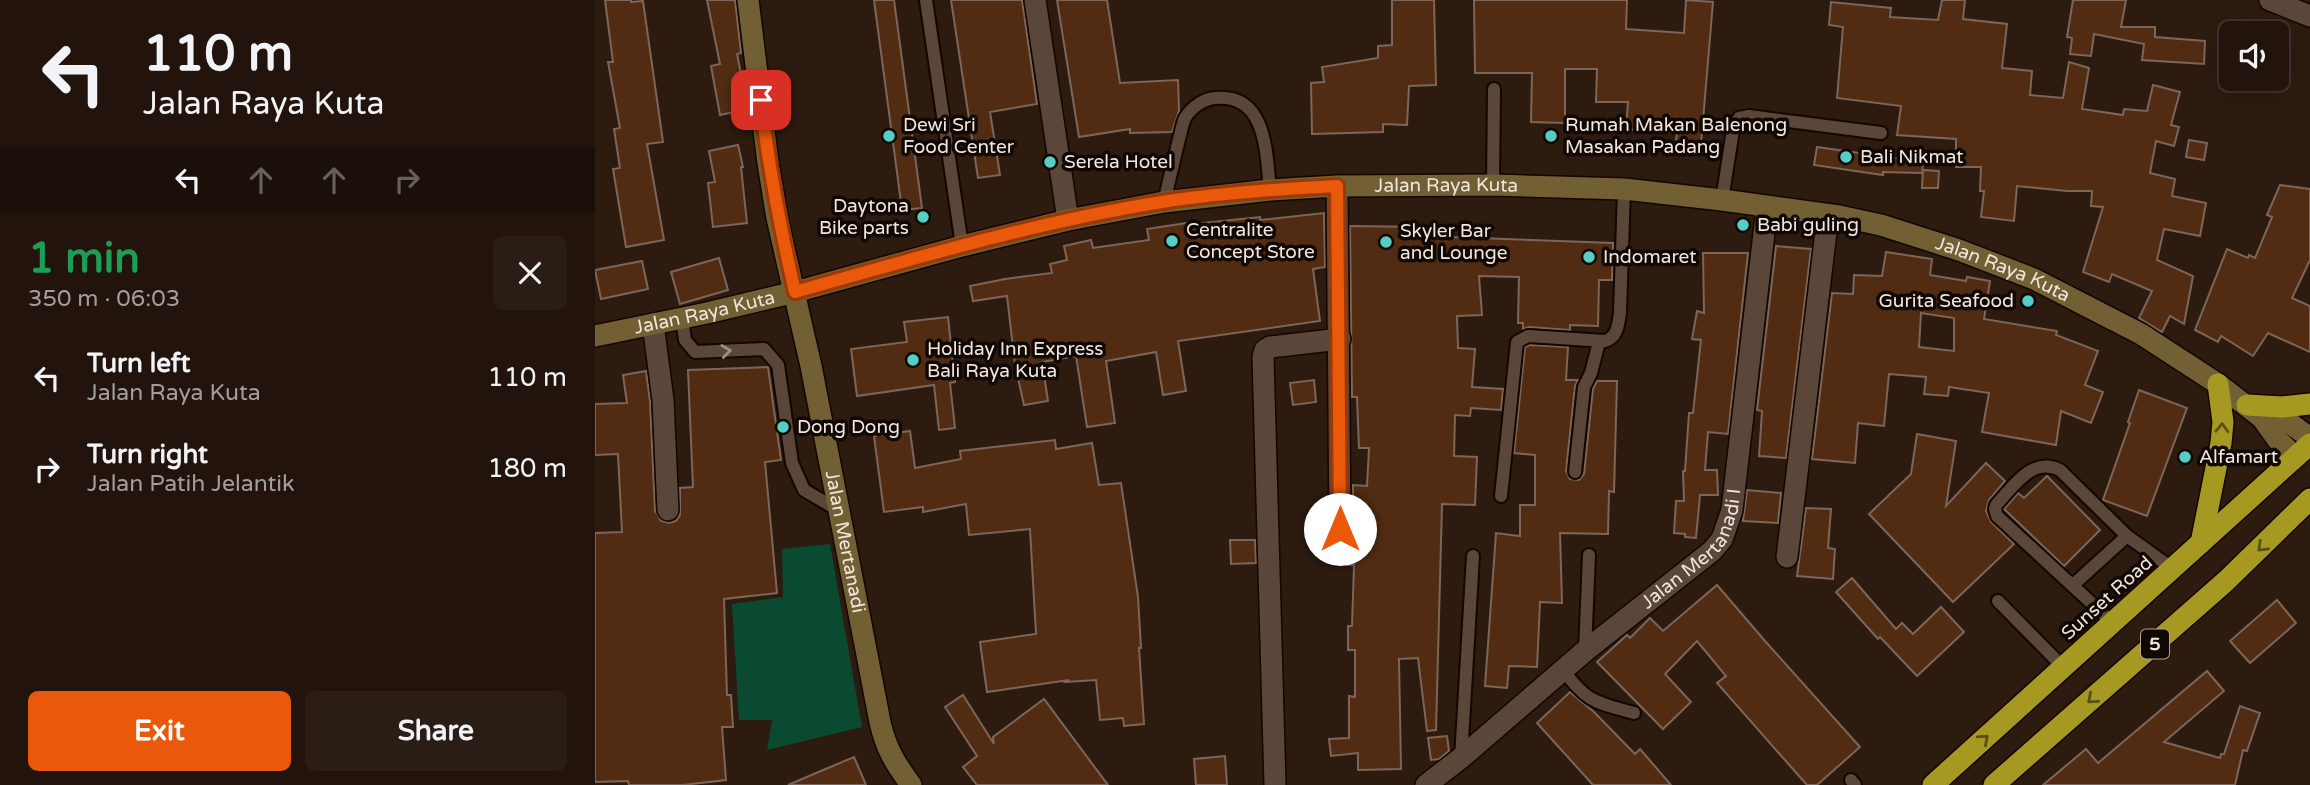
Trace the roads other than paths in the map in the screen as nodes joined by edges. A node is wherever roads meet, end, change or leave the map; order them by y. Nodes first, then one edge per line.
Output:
1 (748, 0) edge
2 (926, 0) edge
3 (1035, 0) edge
4 (2270, 0) edge
5 (2310, 16) edge
6 (1494, 89) dead end
7 (1881, 133) dead end
8 (1493, 185) junction
9 (1337, 186) junction
10 (1624, 189) junction
11 (1270, 190) junction
12 (1722, 200) junction
13 (1164, 202) junction
14 (1767, 207) junction
15 (1828, 215) junction
16 (1067, 220) junction
17 (962, 246) junction
18 (795, 292) junction
19 (682, 318) junction
20 (653, 324) junction
21 (595, 336) edge
22 (1340, 339) junction
23 (1599, 342) junction
24 (2218, 384) junction
25 (2310, 404) edge
26 (2254, 412) junction
27 (2310, 438) edge
28 (2305, 456) edge
29 (1575, 472) dead end
30 (1501, 496) dead end
31 (2310, 499) edge
32 (668, 510) dead end
33 (838, 510) junction
34 (1340, 529) dead end
35 (2127, 536) junction
36 (2201, 543) junction
37 (1589, 555) dead end
38 (1473, 556) dead end
39 (1787, 557) dead end
40 (2173, 569) junction
41 (2073, 585) junction
42 (1998, 601) dead end
43 (2113, 623) junction
44 (1585, 651) junction
45 (2063, 667) junction
46 (1563, 670) junction
47 (1634, 713) dead end
48 (1461, 758) junction
49 (911, 785) edge
50 (1275, 785) edge
51 (1426, 785) edge
52 (1933, 785) edge
53 (1994, 785) edge

1 - 18 main road, Jalan Mertanadi
2 - 17 lane
3 - 16 street
4 - 5 street
6 - 8 lane
7 - 12 lane
8 - 9 main road, Jalan Raya Kuta
8 - 10 main road, Jalan Raya Kuta
9 - 11 main road, Jalan Raya Kuta
9 - 22 street
10 - 12 main road, Jalan Raya Kuta
10 - 23 lane
11 - 13 main road, Jalan Raya Kuta
11 - 13 lane
12 - 14 main road, Jalan Raya Kuta
13 - 16 main road, Jalan Raya Kuta
14 - 15 main road, Jalan Raya Kuta
14 - 44 street, Jalan Mertanadi I
15 - 24 main road, Jalan Raya Kuta
15 - 39 street
16 - 17 main road, Jalan Raya Kuta
17 - 18 main road, Jalan Raya Kuta
18 - 19 main road, Jalan Raya Kuta
18 - 33 main road, Jalan Mertanadi
19 - 20 main road, Jalan Raya Kuta
19 -> 33 lane
20 - 21 main road, Jalan Raya Kuta
20 - 32 street
22 - 34 street
22 - 50 street
23 - 29 lane
23 - 30 lane
24 - 26 main road, Jalan Raya Kuta
36 -> 24 highway
25 - 26 highway
26 - 27 main road, Jalan Raya Kuta
26 - 28 main road, Jalan Raya Kuta
28 - 36 highway, Sunset Road / 5
31 -> 53 highway, 5
33 - 49 main road, Jalan Mertanadi
35 - 40 lane
35 - 41 lane
35 - 41 lane
36 - 40 highway, Sunset Road / 5
37 - 44 lane
38 - 48 lane
40 - 43 highway, Sunset Road / 5
41 - 43 lane
42 - 45 lane
43 - 45 highway, Sunset Road / 5
44 - 46 street, Jalan Mertanadi I
52 -> 45 highway, Sunset Road / 5
46 - 47 lane
46 - 48 street, Jalan Mertanadi I
48 - 51 street, Jalan Mertanadi I

